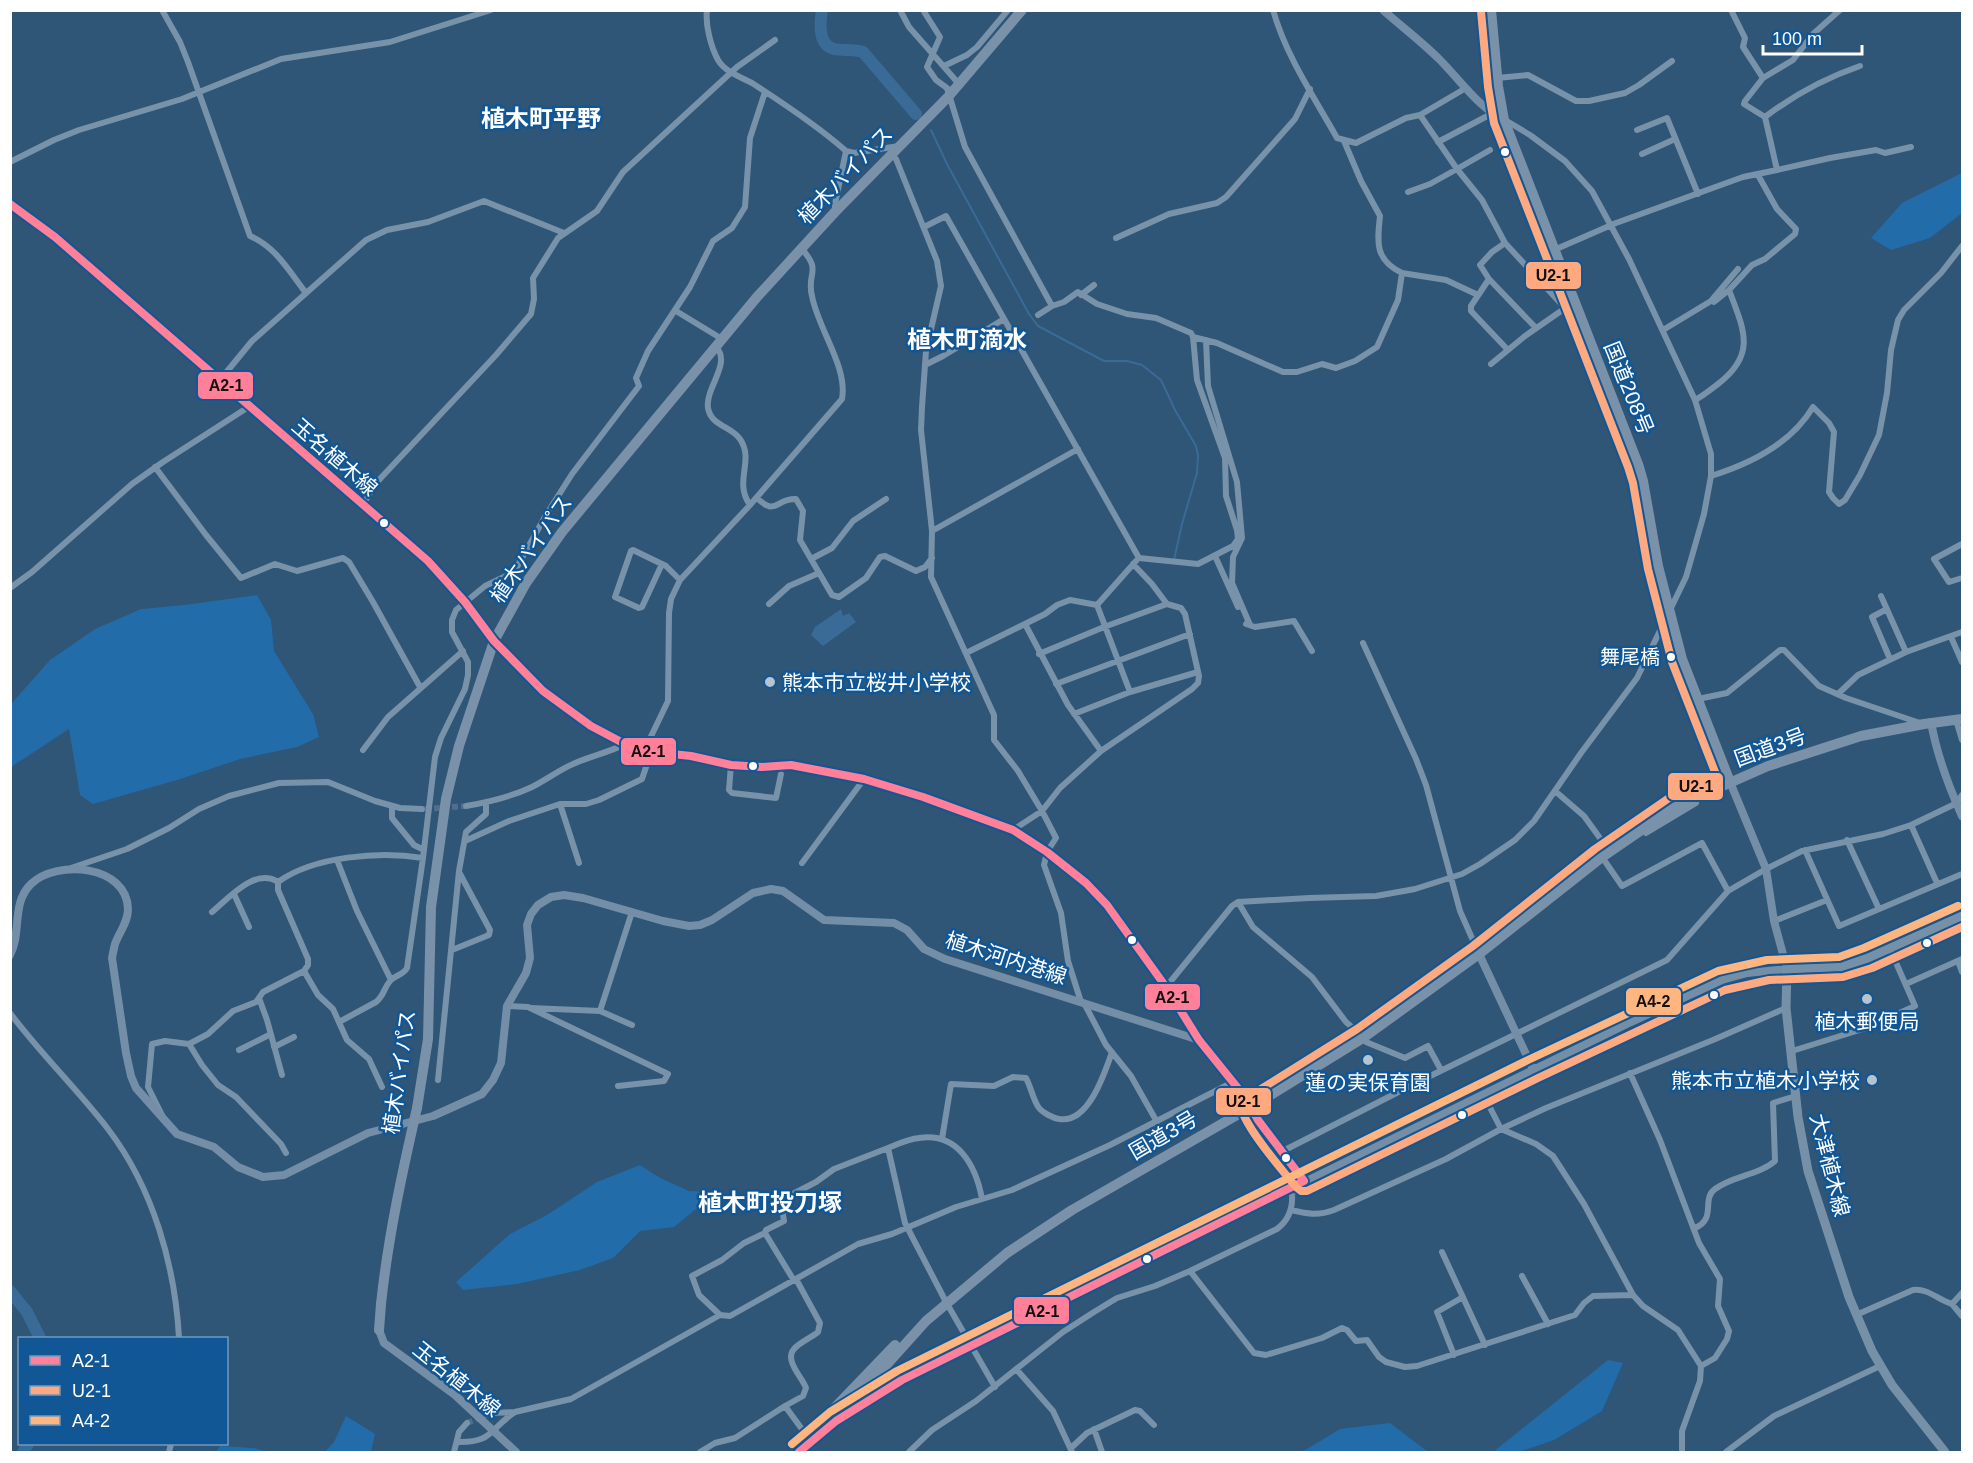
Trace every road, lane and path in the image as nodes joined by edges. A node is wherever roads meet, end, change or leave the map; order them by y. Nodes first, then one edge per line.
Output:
1 (162, 10) edge
2 (491, 10) edge
3 (707, 10) edge
4 (900, 10) edge
5 (923, 10) edge
6 (1008, 10) edge
7 (1022, 10) edge
8 (1273, 10) edge
9 (1383, 10) edge
10 (1491, 10) edge
11 (1731, 10) edge
12 (1840, 10) edge
13 (775, 40) dead end
14 (933, 54) junction
15 (1672, 61) dead end
16 (944, 66) junction
17 (1860, 66) dead end
18 (732, 73) junction
19 (1497, 78) junction
20 (1763, 78) junction
21 (959, 84) junction
22 (1467, 88) junction
23 (1310, 89) junction
24 (765, 92) junction
25 (197, 93) junction
26 (948, 97) junction
27 (1493, 113) junction
28 (1420, 115) junction
29 (1765, 117) junction
30 (1504, 120) junction
31 (1637, 130) dead end
32 (1676, 139) junction
33 (1344, 141) junction
34 (1437, 142) junction
35 (900, 146) junction
36 (1911, 147) dead end
37 (1490, 150) dead end
38 (846, 151) junction
39 (1642, 154) dead end
40 (891, 155) junction
41 (10, 162) edge
42 (1457, 168) junction
43 (1777, 170) junction
44 (1758, 175) junction
45 (1408, 192) dead end
46 (1698, 194) junction
47 (10, 204) edge
48 (835, 212) junction
49 (1611, 225) junction
50 (924, 227) junction
51 (564, 233) junction
52 (1116, 238) dead end
53 (1505, 243) junction
54 (1962, 246) edge
55 (801, 248) junction
56 (1554, 250) junction
57 (1738, 269) dead end
58 (1402, 273) junction
59 (1489, 279) junction
60 (1094, 285) dead end
61 (1729, 290) junction
62 (306, 293) junction
63 (1081, 295) junction
64 (1478, 295) junction
65 (1711, 301) junction
66 (1569, 305) junction
67 (1052, 306) junction
68 (676, 311) junction
69 (1038, 315) dead end
70 (1004, 319) junction
71 (1536, 328) junction
72 (1663, 330) junction
73 (1193, 337) junction
74 (1206, 340) junction
75 (719, 343) junction
76 (1508, 350) junction
77 (1491, 364) dead end
78 (925, 365) junction
79 (220, 380) junction
80 (1695, 400) junction
81 (250, 406) junction
82 (1078, 449) junction
83 (155, 466) junction
84 (1711, 476) junction
85 (757, 498) junction
86 (886, 499) dead end
87 (363, 504) junction
88 (750, 505) junction
89 (932, 531) junction
90 (1962, 544) edge
91 (933, 556) junction
92 (1215, 556) junction
93 (1139, 558) junction
94 (811, 559) junction
95 (662, 564) junction
96 (1133, 564) junction
97 (819, 573) junction
98 (1962, 578) edge
99 (680, 580) junction
100 (10, 588) edge
101 (1881, 596) dead end
102 (465, 602) junction
103 (769, 604) dead end
104 (1167, 604) junction
105 (1097, 605) junction
106 (1887, 609) junction
107 (1670, 613) junction
108 (1025, 624) junction
109 (1250, 626) junction
110 (1104, 627) junction
111 (1962, 632) edge
112 (1190, 634) junction
113 (1951, 637) junction
114 (494, 641) junction
115 (1363, 643) dead end
116 (463, 651) junction
117 (1312, 651) dead end
118 (1906, 652) junction
119 (966, 653) junction
120 (1039, 654) junction
121 (1890, 659) junction
122 (1117, 660) junction
123 (1962, 662) edge
124 (1198, 672) junction
125 (1056, 684) junction
126 (420, 687) junction
127 (1130, 692) junction
128 (1838, 694) junction
129 (1698, 699) junction
130 (1074, 714) junction
131 (1959, 719) edge
132 (1927, 723) junction
133 (1962, 740) edge
134 (625, 744) junction
135 (363, 750) dead end
136 (647, 751) junction
137 (1101, 751) junction
138 (1719, 754) junction
139 (731, 765) junction
140 (782, 774) dead end
141 (864, 779) junction
142 (1730, 782) junction
143 (1555, 791) junction
144 (1960, 799) edge
145 (486, 803) junction
146 (560, 804) junction
147 (392, 806) junction
148 (466, 806) tunnel mouth
149 (1675, 807) junction
150 (423, 809) tunnel mouth
151 (1042, 811) junction
152 (1962, 816) edge
153 (1911, 825) junction
154 (1013, 830) junction
155 (1847, 840) junction
156 (465, 841) junction
157 (424, 850) junction
158 (1805, 850) junction
159 (1047, 852) junction
160 (423, 858) junction
161 (1606, 858) junction
162 (337, 860) junction
163 (579, 863) dead end
164 (802, 864) dead end
165 (66, 869) junction
166 (1766, 869) junction
167 (459, 871) junction
168 (1962, 873) edge
169 (1450, 878) junction
170 (278, 882) junction
171 (1937, 883) junction
172 (1728, 891) junction
173 (234, 894) junction
174 (1827, 900) junction
175 (1238, 902) junction
176 (1879, 909) junction
177 (14, 910) edge
178 (212, 912) dead end
179 (632, 912) junction
180 (1962, 916) edge
181 (1774, 921) junction
182 (249, 927) dead end
183 (1890, 949) junction
184 (452, 950) junction
185 (1479, 954) junction
186 (10, 955) edge
187 (1960, 960) edge
188 (1787, 969) junction
189 (304, 971) junction
190 (1962, 972) edge
191 (391, 980) junction
192 (1906, 984) junction
193 (1167, 987) junction
194 (259, 998) junction
195 (1083, 1002) junction
196 (507, 1006) junction
197 (528, 1007) junction
198 (1786, 1008) junction
199 (600, 1011) junction
200 (10, 1013) edge
201 (339, 1022) junction
202 (632, 1025) dead end
203 (270, 1034) junction
204 (1516, 1034) junction
205 (294, 1037) dead end
206 (1363, 1038) junction
207 (1200, 1040) junction
208 (189, 1044) junction
209 (274, 1047) junction
210 (239, 1050) dead end
211 (1112, 1052) junction
212 (1792, 1052) junction
213 (1533, 1069) junction
214 (1441, 1070) junction
215 (1630, 1073) junction
216 (282, 1075) dead end
217 (438, 1080) dead end
218 (1233, 1082) junction
219 (618, 1086) dead end
220 (382, 1087) dead end
221 (1483, 1094) junction
222 (1796, 1096) junction
223 (1251, 1107) junction
224 (164, 1120) junction
225 (1157, 1122) junction
226 (1501, 1129) junction
227 (942, 1139) junction
228 (888, 1148) junction
229 (1281, 1152) junction
230 (286, 1153) dead end
231 (1304, 1181) junction
232 (982, 1199) junction
233 (1291, 1210) junction
234 (908, 1227) junction
235 (1695, 1228) junction
236 (765, 1233) junction
237 (1442, 1252) dead end
238 (1190, 1271) junction
239 (1522, 1276) dead end
240 (796, 1279) junction
241 (1962, 1293) edge
242 (1633, 1295) junction
243 (1463, 1297) junction
244 (946, 1302) junction
245 (1952, 1304) junction
246 (720, 1315) junction
247 (1856, 1315) junction
248 (1962, 1316) edge
249 (926, 1321) junction
250 (1548, 1324) junction
251 (379, 1330) joint
252 (179, 1337) edge
253 (972, 1345) junction
254 (1485, 1345) junction
255 (1454, 1355) junction
256 (1880, 1364) junction
257 (1701, 1366) junction
258 (1017, 1370) junction
259 (902, 1380) junction
260 (994, 1388) junction
261 (860, 1395) junction
262 (838, 1404) junction
263 (784, 1406) junction
264 (515, 1412) junction
265 (491, 1413) tunnel mouth
266 (836, 1421) junction
267 (467, 1423) tunnel mouth
268 (1154, 1425) dead end
269 (1094, 1429) junction
270 (493, 1431) junction
271 (807, 1436) junction
272 (457, 1442) junction
273 (1072, 1450) edge
274 (454, 1452) edge
275 (516, 1452) edge
276 (700, 1452) edge
277 (792, 1452) edge
278 (799, 1452) edge
279 (909, 1452) edge
280 (1102, 1452) edge
281 (1682, 1452) edge
282 (1726, 1452) edge
283 (1946, 1452) edge

1 - 25 street
2 - 25 street
3 - 18 street
4 - 14 street
5 - 14 street
6 - 16 street
7 - 21 highway, 植木バイパス
8 - 23 street
9 - 22 main road
10 - 19 highway, 国道208号
11 - 20 street
12 - 20 street
13 - 18 street
14 - 16 street
14 - 26 street
15 - 19 street
16 - 21 street
17 - 29 street
18 - 24 street
18 - 51 street
19 - 30 highway, 国道208号
20 - 29 street
21 - 26 highway, 植木バイパス
22 - 27 main road
22 - 28 street
23 - 33 street
23 - 52 street
24 - 38 street
24 - 68 street
25 - 41 street
25 - 62 street
26 - 35 highway, 植木バイパス
26 - 67 street
27 - 30 main road
27 - 34 street
28 - 33 street
28 - 34 street
29 - 43 street
30 - 49 street
30 - 56 highway, 国道208号
31 - 32 street
32 - 39 street
32 - 46 street
33 - 58 street
34 - 42 street
35 - 38 street
35 - 40 highway, 植木バイパス
36 - 43 street
37 - 42 street
38 - 48 street
40 - 48 highway, 植木バイパス
40 - 50 street
42 - 45 street
42 - 53 street
43 - 44 street
44 - 46 street
44 - 61 street
46 - 49 street
47 - 79 main road, 玉名植木線
48 - 55 highway, 植木バイパス
49 - 56 street
49 - 72 street
50 - 70 street
50 - 78 street
51 - 62 street
51 - 87 street
53 - 59 street
53 - 66 street
54 - 84 street
55 - 75 highway, 植木バイパス
55 - 85 street
56 - 66 highway, 国道208号
57 - 65 street
58 - 64 street
58 - 74 street
59 - 64 street
59 - 71 street
60 - 63 street
61 - 65 street
61 - 80 street
62 - 79 street
63 - 67 street
63 - 73 street
64 - 76 street
65 - 72 street
66 - 71 street
66 - 107 highway, 国道208号
67 - 69 street
68 - 75 street
68 - 102 street
70 - 78 street
70 - 82 street
71 - 76 street
72 - 80 street
73 - 74 street
73 - 92 street
74 - 109 street
75 - 88 street
75 - 114 highway, 植木バイパス
76 - 77 street
78 - 89 street
79 - 81 main road, 玉名植木線
80 - 84 street
81 - 83 street
81 - 87 main road, 玉名植木線
82 - 89 street
82 - 93 street
83 - 100 street
83 - 126 street
84 - 107 street
85 - 88 street
85 - 94 street
86 - 94 street
87 - 102 main road, 玉名植木線
88 - 99 street
89 - 91 street
90 - 98 street
91 - 97 street
91 - 119 street
92 - 93 street
92 - 109 street
93 - 96 street
94 - 97 street
95 - 95 street
95 - 99 street
96 - 104 street
96 - 105 street
97 - 103 street
99 - 136 street
101 - 106 street
102 - 114 main road, 玉名植木線
102 - 116 street
104 - 110 street
104 - 112 street
105 - 108 street
105 - 110 street
106 - 118 street
106 - 121 street
107 - 129 highway, 国道208号
107 - 143 street
108 - 119 street
108 - 120 street
109 - 117 street
110 - 120 street
110 - 122 street
111 - 113 street
112 - 122 street
112 - 124 street
113 - 118 street
113 - 123 street
114 - 134 main road, 玉名植木線
114 - 251 highway, 植木バイパス, bridge
115 - 169 street
116 - 126 street
116 - 157 street
118 - 121 street
119 - 151 street
120 - 125 street
121 - 128 street
122 - 125 street
122 - 127 street
124 - 127 street
124 - 137 street
125 - 130 street
126 - 135 street
127 - 130 street
128 - 129 street
128 - 132 street
129 - 138 highway, 国道208号
130 - 137 street
131 - 132 highway, 国道3号
131 - 133 street
132 - 142 highway, 国道3号
132 - 144 main road
134 - 136 main road, 玉名植木線
134 - 145 street
136 - 139 main road, 玉名植木線
136 - 146 street
137 - 151 street
138 - 142 highway, 国道208号
138 - 149 highway
139 - 140 street
139 - 141 main road, 玉名植木線
141 - 154 main road, 玉名植木線
141 - 164 street
142 - 149 highway, 国道3号
142 - 161 street
142 - 166 main road
143 - 161 street
143 - 169 street
144 - 152 main road
144 - 153 street
145 - 148 street
145 - 156 street
146 - 156 street
146 - 163 street
147 - 150 street
147 - 157 street
147 - 165 street
149 - 161 highway, 国道3号
151 - 154 street
151 - 159 street
153 - 155 street
153 - 171 street
154 - 159 main road, 玉名植木線
155 - 158 street
155 - 176 street
156 - 167 street
157 - 160 street
158 - 166 street
158 - 174 street
159 - 193 main road, 玉名植木線
159 - 195 street
160 - 162 street
160 - 191 street
161 - 172 street
161 - 185 highway, 国道3号
162 - 170 street
162 - 191 street
165 - 177 main road, 植木河内港線
165 - 224 main road, 植木河内港線
166 - 172 street
166 - 181 main road
167 - 184 street
167 - 184 street
168 - 171 street
169 - 175 street
169 - 185 street
170 - 173 street
170 - 189 street
171 - 176 street
172 - 204 street
173 - 178 street
173 - 182 street
174 - 176 street
174 - 181 street
175 - 193 street
175 - 206 street
177 - 186 main road, 植木河内港線
179 - 195 main road, 植木河内港線
179 - 196 main road, 植木河内港線
179 - 199 street
180 - 183 main road
181 - 188 main road
183 - 188 main road
183 - 192 street
184 - 217 street
185 - 204 main road
185 - 206 highway, 国道3号
187 - 190 street
187 - 192 street
188 - 198 main road, 大津植木線
188 - 213 main road
189 - 194 street
189 - 201 street
191 - 201 street
192 - 212 street
193 - 207 main road, 玉名植木線
194 - 203 street
194 - 208 street
195 - 207 main road, 植木河内港線
195 - 211 street
196 - 197 street
196 - 224 main road, 植木河内港線
197 - 199 street
197 - 219 street
198 - 212 main road, 大津植木線
198 - 215 street
199 - 202 street
200 - 252 street
201 - 220 street
203 - 209 street
203 - 210 street
204 - 213 main road
204 - 214 street
205 - 209 street
206 - 214 street
206 - 223 highway, 国道3号
207 - 218 main road
208 - 224 street
208 - 230 street
209 - 216 street
211 - 225 street
211 - 227 street
212 - 222 main road, 大津植木線
213 - 221 main road
214 - 229 street
215 - 226 street
215 - 235 street
218 - 223 main road
218 - 225 street
221 - 226 street
221 - 231 main road
222 - 235 street
222 - 247 main road, 大津植木線
223 - 229 main road
223 - 244 highway, 国道3号
225 - 232 street
226 - 233 street
226 - 242 street
227 - 228 street
227 - 232 street
228 - 234 street
228 - 236 street
229 - 231 main road
231 - 233 street
231 - 253 main road
232 - 234 street
233 - 238 street
234 - 240 street
234 - 244 street
235 - 257 street
236 - 240 street
236 - 246 street
237 - 243 street
238 - 255 street
238 - 258 street
239 - 250 street
240 - 246 street
240 - 263 street
241 - 245 street
242 - 250 street
242 - 257 street
243 - 254 street
243 - 255 street
244 - 249 highway, 国道3号
244 - 253 street
245 - 247 street
245 - 248 street
246 - 264 street
247 - 256 main road, 大津植木線
249 - 261 highway, 国道3号
249 - 262 highway, 国道3号
250 - 254 street
251 - 270 main road, 玉名植木線
253 - 259 main road
253 - 260 street
254 - 255 street
256 - 282 street
256 - 283 main road, 大津植木線
257 - 281 street
258 - 260 street
258 - 273 street
259 - 261 main road
259 - 266 main road
260 - 279 street
261 - 262 main road
261 - 266 highway, 国道3号
262 - 271 highway, 国道3号
263 - 271 street
263 - 276 street
264 - 265 street
264 - 270 street
266 - 278 highway, 国道3号
267 - 272 street
268 - 269 street
269 - 273 street
269 - 280 street
270 - 272 street
270 - 275 main road, 玉名植木線
271 - 277 highway, 国道3号
272 - 274 street

